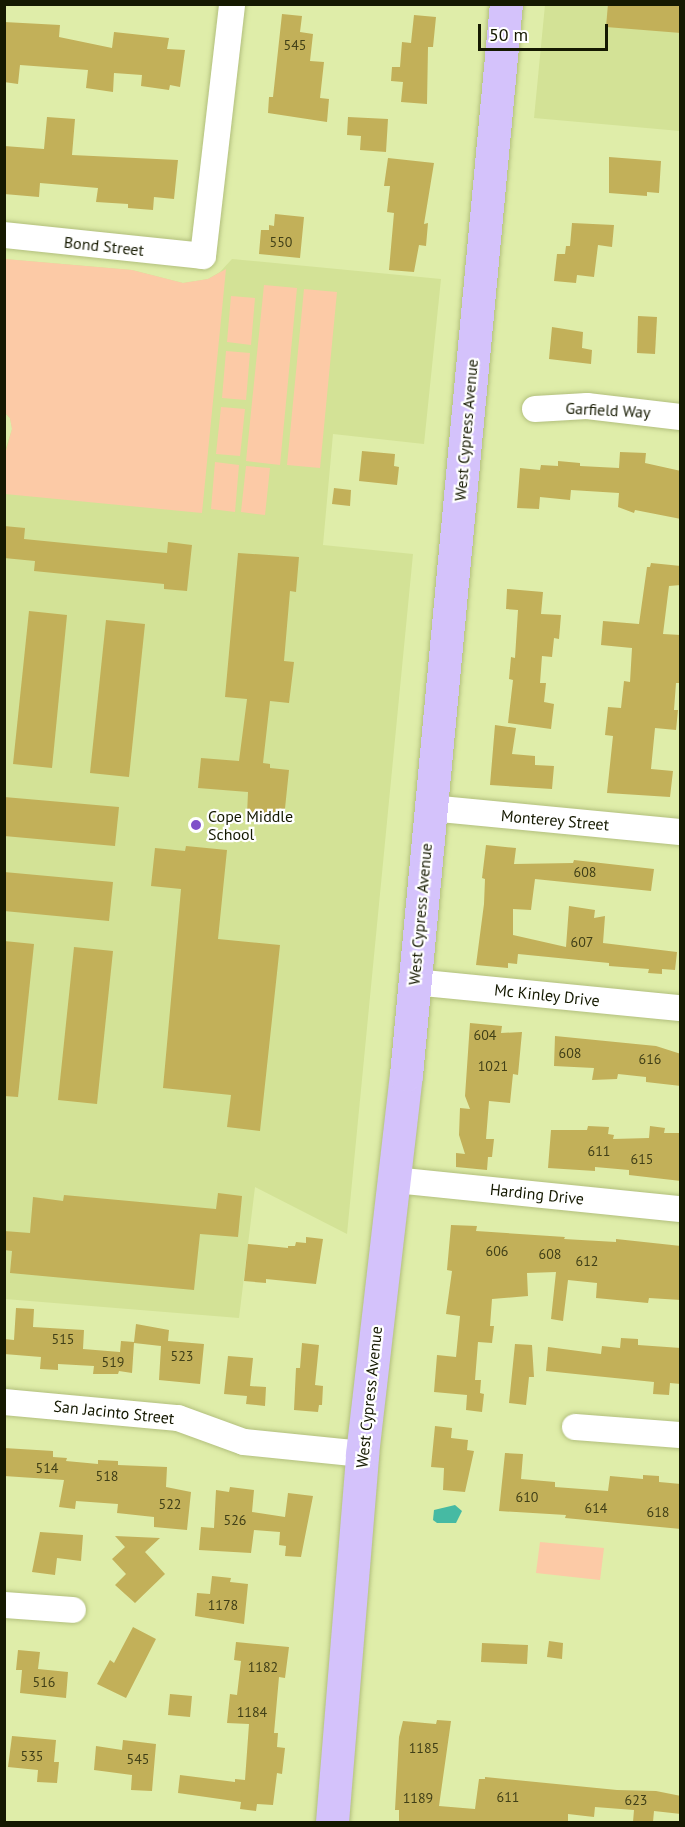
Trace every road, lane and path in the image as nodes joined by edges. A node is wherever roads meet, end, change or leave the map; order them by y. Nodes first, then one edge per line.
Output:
1 (232, 4) edge
2 (506, 4) edge
3 (4, 236) edge
4 (535, 409) dead end
5 (681, 417) edge
6 (430, 808) junction
7 (681, 832) edge
8 (414, 982) junction
9 (681, 1008) edge
10 (394, 1180) junction
11 (681, 1209) edge
12 (4, 1402) edge
13 (575, 1427) dead end
14 (681, 1435) edge
15 (362, 1454) junction
16 (4, 1605) edge
17 (73, 1610) dead end
18 (332, 1822) edge

1 - 3 street, Bond Street
2 - 6 main road, West Cypress Avenue
4 - 5 street, Garfield Way
6 - 7 street, Monterey Street
6 - 8 main road, West Cypress Avenue
8 - 9 street, Mc Kinley Drive
8 - 10 main road, West Cypress Avenue
10 - 11 street, Harding Drive
10 - 15 main road, West Cypress Avenue
12 - 15 street, San Jacinto Street
13 - 14 street
15 - 18 main road, West Cypress Avenue
16 - 17 street

